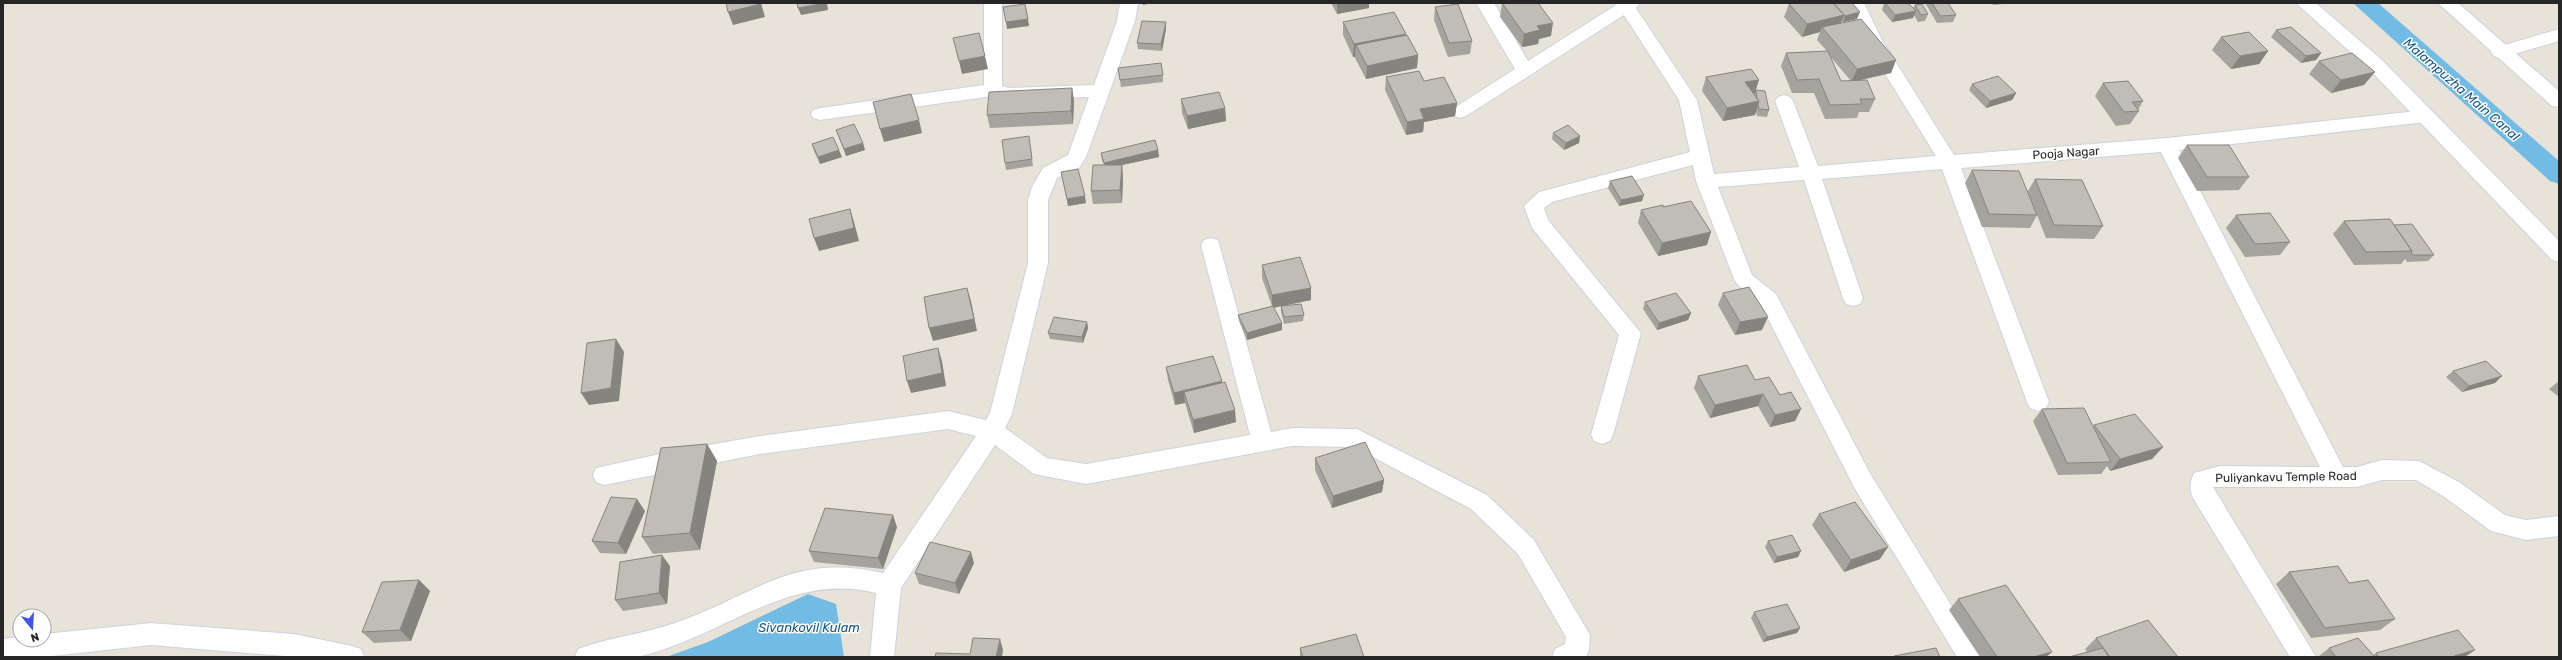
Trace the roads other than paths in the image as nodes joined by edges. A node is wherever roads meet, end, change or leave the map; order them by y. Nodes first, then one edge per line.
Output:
1 (993, 3) edge
2 (1129, 3) edge
3 (1485, 3) edge
4 (1855, 3) edge
5 (2305, 3) edge
6 (2447, 3) edge
7 (1627, 4) edge
8 (2559, 35) edge
9 (2500, 52) junction
10 (1525, 71) junction
11 (993, 90) junction
12 (1100, 91) junction
13 (1784, 101) dead end
14 (2559, 101) edge
15 (1460, 112) dead end
16 (820, 114) dead end
17 (2426, 116) junction
18 (2167, 145) junction
19 (1700, 156) junction
20 (1949, 162) junction
21 (1811, 173) junction
22 (1706, 181) junction
23 (1211, 246) dead end
24 (2559, 254) edge
25 (1853, 298) dead end
26 (2038, 402) dead end
27 (992, 431) junction
28 (1602, 435) dead end
29 (1263, 443) junction
30 (604, 476) dead end
31 (2336, 477) junction
32 (2559, 526) edge
33 (889, 585) junction
34 (3, 650) edge
35 (352, 657) edge
36 (587, 657) edge
37 (882, 657) edge
38 (1564, 657) edge
39 (1972, 657) edge
40 (2304, 657) edge

1 - 11 street
2 - 12 street
3 - 10 street
4 - 20 street
5 - 17 street
6 - 9 street
7 - 10 street
7 - 19 street
8 - 9 street
9 - 14 street
10 - 15 street
11 - 12 street
11 - 16 street
12 - 27 street
13 - 21 street
17 - 18 street, Pooja Nagar
17 - 24 street
18 - 20 street, Pooja Nagar
18 - 31 street
19 - 22 street
19 - 28 street
20 - 21 street, Pooja Nagar
20 - 26 street
21 - 22 street, Pooja Nagar
21 - 25 street
22 - 39 street
23 - 29 street
27 - 29 street
27 - 30 street
27 - 33 street
29 - 38 street
31 - 32 street, Puliyankavu Temple Road
31 - 40 street, Puliyankavu Temple Road
33 - 36 street
33 - 37 street
34 - 35 street

